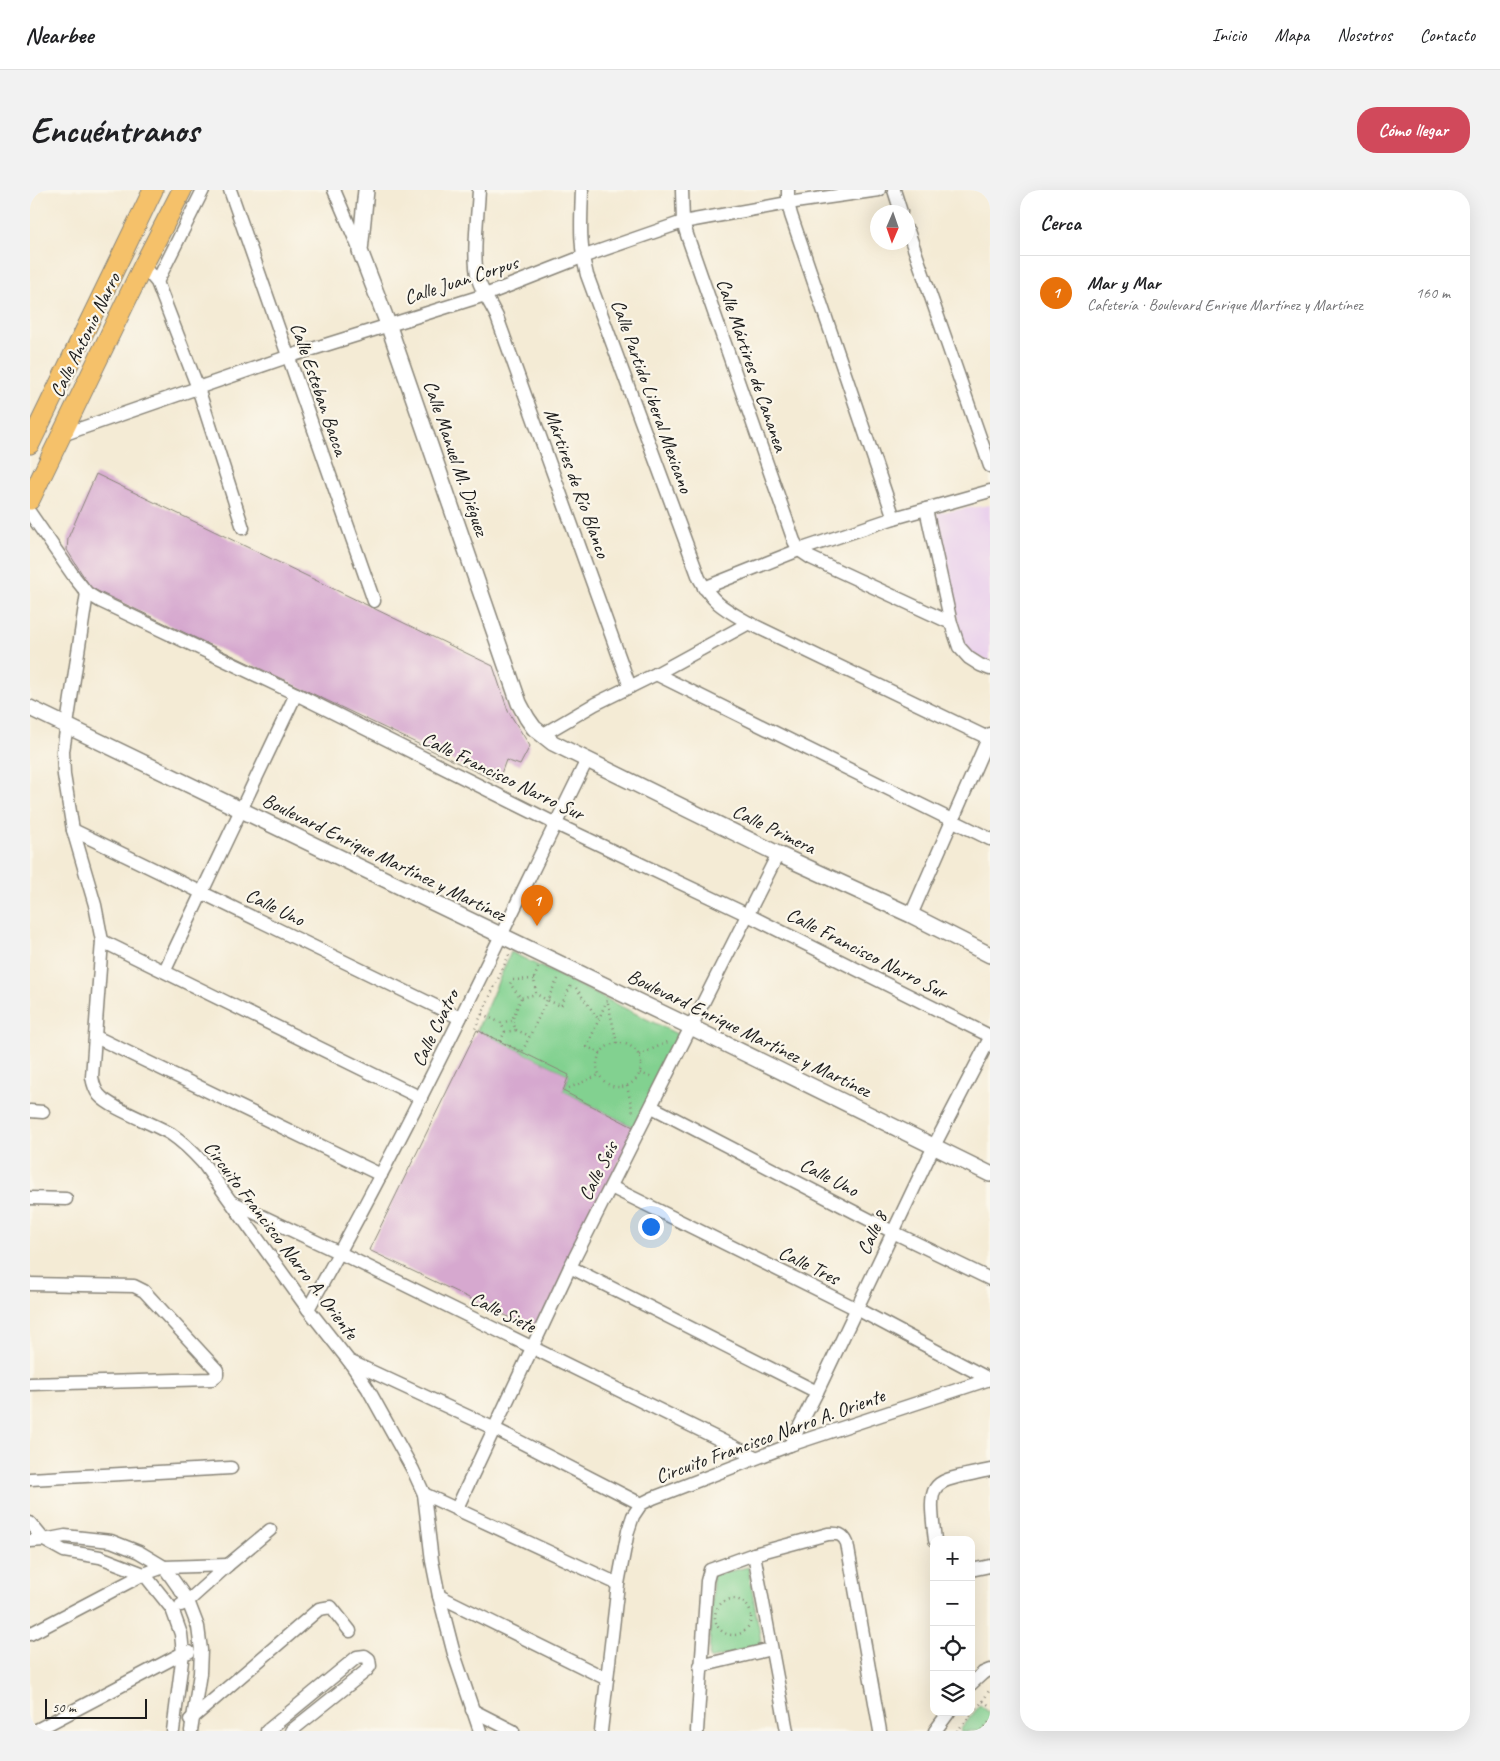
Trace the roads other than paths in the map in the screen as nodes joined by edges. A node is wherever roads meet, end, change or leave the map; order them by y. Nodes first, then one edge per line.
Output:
1 (153, 190) edge
2 (182, 190) edge
3 (203, 190) edge
4 (230, 190) edge
5 (334, 190) edge
6 (366, 190) edge
7 (479, 190) edge
8 (582, 190) edge
9 (682, 190) edge
10 (879, 190) edge
11 (894, 190) edge
12 (788, 196) edge
13 (899, 205) edge
14 (683, 222) junction
15 (915, 250) edge
16 (360, 251) junction
17 (582, 257) junction
18 (143, 266) junction
19 (157, 282) junction
20 (485, 295) junction
21 (388, 324) junction
22 (287, 357) junction
23 (198, 388) junction
24 (62, 435) junction
25 (30, 444) edge
26 (990, 466) edge
27 (990, 491) edge
28 (30, 500) edge
29 (926, 509) junction
30 (30, 513) edge
31 (894, 518) junction
32 (243, 528) dead end
33 (799, 550) junction
34 (704, 588) junction
35 (87, 593) junction
36 (374, 601) dead end
37 (951, 622) junction
38 (749, 623) junction
39 (990, 669) edge
40 (656, 674) junction
41 (630, 686) junction
42 (296, 694) junction
43 (30, 708) edge
44 (66, 726) junction
45 (542, 735) junction
46 (989, 737) edge
47 (587, 760) junction
48 (242, 810) junction
49 (951, 821) junction
50 (556, 824) junction
51 (73, 830) junction
52 (990, 839) edge
53 (778, 854) junction
54 (202, 892) junction
55 (748, 915) junction
56 (911, 915) junction
57 (501, 936) junction
58 (102, 941) junction
59 (990, 955) edge
60 (165, 970) junction
61 (460, 1018) junction
62 (691, 1027) junction
63 (96, 1037) junction
64 (990, 1037) edge
65 (421, 1098) junction
66 (652, 1107) junction
67 (934, 1146) junction
68 (990, 1174) edge
69 (382, 1176) junction
70 (611, 1187) junction
71 (30, 1198) edge
72 (66, 1199) dead end
73 (232, 1202) junction
74 (893, 1232) junction
75 (340, 1253) junction
76 (570, 1267) junction
77 (990, 1279) edge
78 (30, 1284) edge
79 (308, 1309) junction
80 (857, 1309) junction
81 (532, 1347) junction
82 (349, 1361) junction
83 (990, 1379) edge
84 (30, 1384) edge
85 (818, 1392) junction
86 (496, 1429) junction
87 (790, 1445) junction
88 (755, 1457) junction
89 (232, 1468) dead end
90 (990, 1470) edge
91 (30, 1479) edge
92 (424, 1494) junction
93 (641, 1504) junction
94 (457, 1508) junction
95 (30, 1523) edge
96 (270, 1530) dead end
97 (934, 1536) edge
98 (44, 1540) junction
99 (30, 1541) edge
100 (754, 1554) junction
101 (228, 1564) junction
102 (990, 1566) edge
103 (164, 1567) junction
104 (975, 1569) edge
105 (144, 1574) junction
106 (618, 1584) junction
107 (439, 1596) junction
108 (188, 1601) junction
109 (172, 1609) junction
110 (350, 1631) dead end
111 (30, 1634) edge
112 (771, 1649) junction
113 (201, 1650) junction
114 (183, 1653) junction
115 (700, 1666) junction
116 (990, 1670) edge
117 (607, 1679) junction
118 (975, 1680) edge
119 (472, 1710) junction
120 (946, 1716) edge
121 (191, 1725) edge
122 (35, 1731) edge
123 (173, 1731) edge
124 (178, 1731) edge
125 (268, 1731) edge
126 (291, 1731) edge
127 (480, 1731) edge
128 (513, 1731) edge
129 (601, 1731) edge
130 (697, 1731) edge
131 (787, 1731) edge
132 (880, 1731) edge
133 (934, 1731) edge

1 - 25 main road, Calle Antonio Narro
2 - 18 main road, Calle Antonio Narro
3 - 19 street
4 - 22 street, Calle Esteban Bacca
5 - 16 street, Calle Manuel M. Diéguez
6 - 16 street
7 - 20 street, Mártires de Río Blanco
8 - 17 street, Calle Partido Liberal Mexicano
9 - 14 street, Calle Mártires de Cananea
10 - 12 street, Calle Juan Corpus
11 - 13 street
12 - 14 street, Calle Juan Corpus
12 - 31 street
14 - 17 street, Calle Juan Corpus
14 - 33 street, Calle Mártires de Cananea
15 - 26 street
16 - 21 street, Calle Manuel M. Diéguez
17 - 20 street, Calle Juan Corpus
17 - 34 street, Calle Partido Liberal Mexicano
18 - 19 street
18 - 24 main road, Calle Antonio Narro
19 - 23 street
20 - 21 street, Calle Juan Corpus
20 - 41 street, Mártires de Río Blanco
21 - 22 street, Calle Juan Corpus
21 - 45 street, Calle Manuel M. Diéguez
22 - 23 street, Calle Juan Corpus
22 - 36 street, Calle Esteban Bacca
23 - 24 street, Calle Juan Corpus
23 - 32 street
24 - 28 main road, Calle Antonio Narro
27 - 29 street
29 - 31 street
29 - 37 street
30 - 35 street, Calle Francisco Narro Sur
31 - 33 street
33 - 34 street
33 - 37 street
34 - 38 street, Calle Partido Liberal Mexicano
35 - 42 street, Calle Francisco Narro Sur
35 - 44 street, Circuito Francisco Narro A. Oriente
37 - 39 street
38 - 40 street
38 - 46 street, Calle Partido Liberal Mexicano
40 - 41 street
40 - 49 street
41 - 45 street
42 - 48 street
42 - 50 street, Calle Francisco Narro Sur
43 - 44 street, Boulevard Enrique Martínez y Martínez
44 - 48 street, Boulevard Enrique Martínez y Martínez
44 - 51 street, Circuito Francisco Narro A. Oriente
45 - 47 street, Calle Primera
46 - 49 street
47 - 50 street, Calle Cuatro
47 - 53 street, Calle Primera
48 - 54 street
48 - 57 street, Boulevard Enrique Martínez y Martínez
49 - 52 street
49 - 56 street
50 - 55 street, Calle Francisco Narro Sur
50 - 57 street, Calle Cuatro
51 - 54 street, Calle Uno
51 - 58 street, Circuito Francisco Narro A. Oriente
53 - 55 street, Calle Seis
53 - 56 street, Calle Primera
54 - 60 street
54 - 61 street, Calle Uno
55 - 62 street, Calle Seis
55 - 64 street, Calle Francisco Narro Sur
56 - 59 street, Calle Primera
57 - 61 street, Calle Cuatro
57 - 62 street, Boulevard Enrique Martínez y Martínez
58 - 60 street
58 - 63 street, Circuito Francisco Narro A. Oriente
60 - 65 street
61 - 65 street, Calle Cuatro
62 - 66 street, Calle Seis
62 - 67 street, Boulevard Enrique Martínez y Martínez
63 - 69 street
63 - 73 street, Circuito Francisco Narro A. Oriente
64 - 67 street, Calle 8
65 - 69 street, Calle Cuatro
66 - 70 street, Calle Seis
66 - 74 street, Calle Uno
67 - 68 street, Boulevard Enrique Martínez y Martínez
67 - 74 street, Calle 8
69 - 75 street, Calle Cuatro
70 - 76 street, Calle Seis
70 - 80 street, Calle Tres
71 - 72 street
73 - 75 street, Calle Siete
73 - 79 street, Circuito Francisco Narro A. Oriente
74 - 77 street, Calle Uno
74 - 80 street, Calle 8
75 - 79 street, Calle Cuatro
75 - 81 street, Calle Siete
76 - 81 street, Calle Seis
76 - 85 street
78 - 84 street
79 - 82 street, Circuito Francisco Narro A. Oriente
80 - 83 street, Calle Tres
80 - 85 street, Calle 8
81 - 86 street, Calle Seis
81 - 88 street, Calle Siete
82 - 86 street
82 - 92 street, Circuito Francisco Narro A. Oriente
83 - 87 street, Circuito Francisco Narro A. Oriente
85 - 87 street, Calle 8
86 - 93 street
86 - 94 street, Calle Seis
87 - 88 street, Circuito Francisco Narro A. Oriente
88 - 93 street, Circuito Francisco Narro A. Oriente
89 - 91 street
90 - 97 street
92 - 94 street
92 - 107 street, Circuito Francisco Narro A. Oriente
93 - 106 street, Circuito Francisco Narro A. Oriente
94 - 106 street
95 - 98 street
96 - 101 street
98 - 99 street
98 - 103 street
98 - 105 street
100 - 112 street
100 - 115 street
100 - 132 street
101 - 103 street
101 - 108 street
102 - 104 street
103 - 105 street
103 - 108 street
105 - 109 street
105 - 111 street
106 - 117 street, Circuito Francisco Narro A. Oriente
107 - 117 street
107 - 119 street, Circuito Francisco Narro A. Oriente
108 - 109 street
108 - 113 street
109 - 114 street
110 - 121 street
112 - 115 street
112 - 131 street
113 - 114 street
113 - 121 street
114 - 122 street
114 - 123 street
115 - 130 street
116 - 118 street
117 - 129 street, Circuito Francisco Narro A. Oriente
119 - 127 street, Circuito Francisco Narro A. Oriente
119 - 128 street
120 - 133 street
121 - 124 street
125 - 126 street

